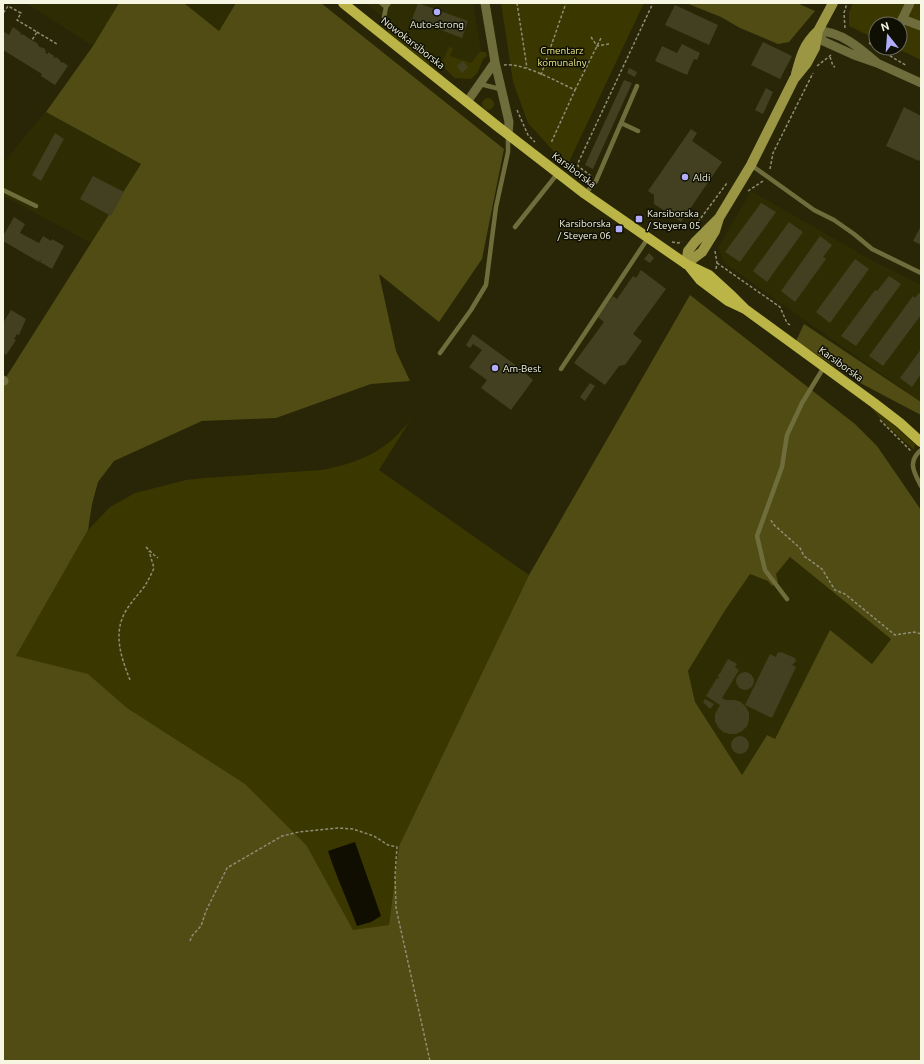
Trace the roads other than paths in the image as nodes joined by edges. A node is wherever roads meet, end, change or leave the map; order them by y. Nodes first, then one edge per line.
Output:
1 (343, 3) edge
2 (381, 3) edge
3 (485, 3) edge
4 (833, 3) edge
5 (910, 3) edge
6 (387, 5) edge
7 (904, 16) edge
8 (384, 17) dead end
9 (908, 23) edge
10 (921, 26) edge
11 (818, 31) junction
12 (495, 62) junction
13 (921, 83) edge
14 (480, 84) junction
15 (637, 86) dead end
16 (500, 89) junction
17 (467, 102) junction
18 (621, 123) junction
19 (638, 132) dead end
20 (508, 135) junction
21 (751, 165) junction
22 (558, 173) junction
23 (3, 190) edge
24 (585, 194) junction
25 (36, 206) dead end
26 (515, 227) dead end
27 (648, 238) junction
28 (686, 264) junction
29 (921, 273) edge
30 (440, 353) dead end
31 (824, 367) junction
32 (561, 369) dead end
33 (921, 442) edge
34 (921, 450) edge
35 (921, 486) edge
36 (788, 599) dead end

1 - 17 main road, Nowokarsiborska
2 - 6 lane
3 - 12 street
4 - 11 street
5 - 7 street
6 - 8 lane
9 - 10 street
11 - 13 street
11 - 21 street
12 - 14 street
12 - 16 street
14 - 16 lane
14 - 17 street
15 - 18 lane
16 - 20 street
17 - 20 main road, Karsiborska
18 - 19 lane
18 - 24 lane
20 - 22 main road, Karsiborska
20 - 30 lane
21 - 28 street
21 - 29 lane
22 - 24 main road, Karsiborska
22 - 26 lane
23 - 25 lane
24 - 27 main road, Karsiborska
27 - 28 main road, Karsiborska
27 - 32 lane
28 - 31 main road, Karsiborska
31 - 33 main road, Karsiborska
31 - 36 lane
34 - 35 lane

